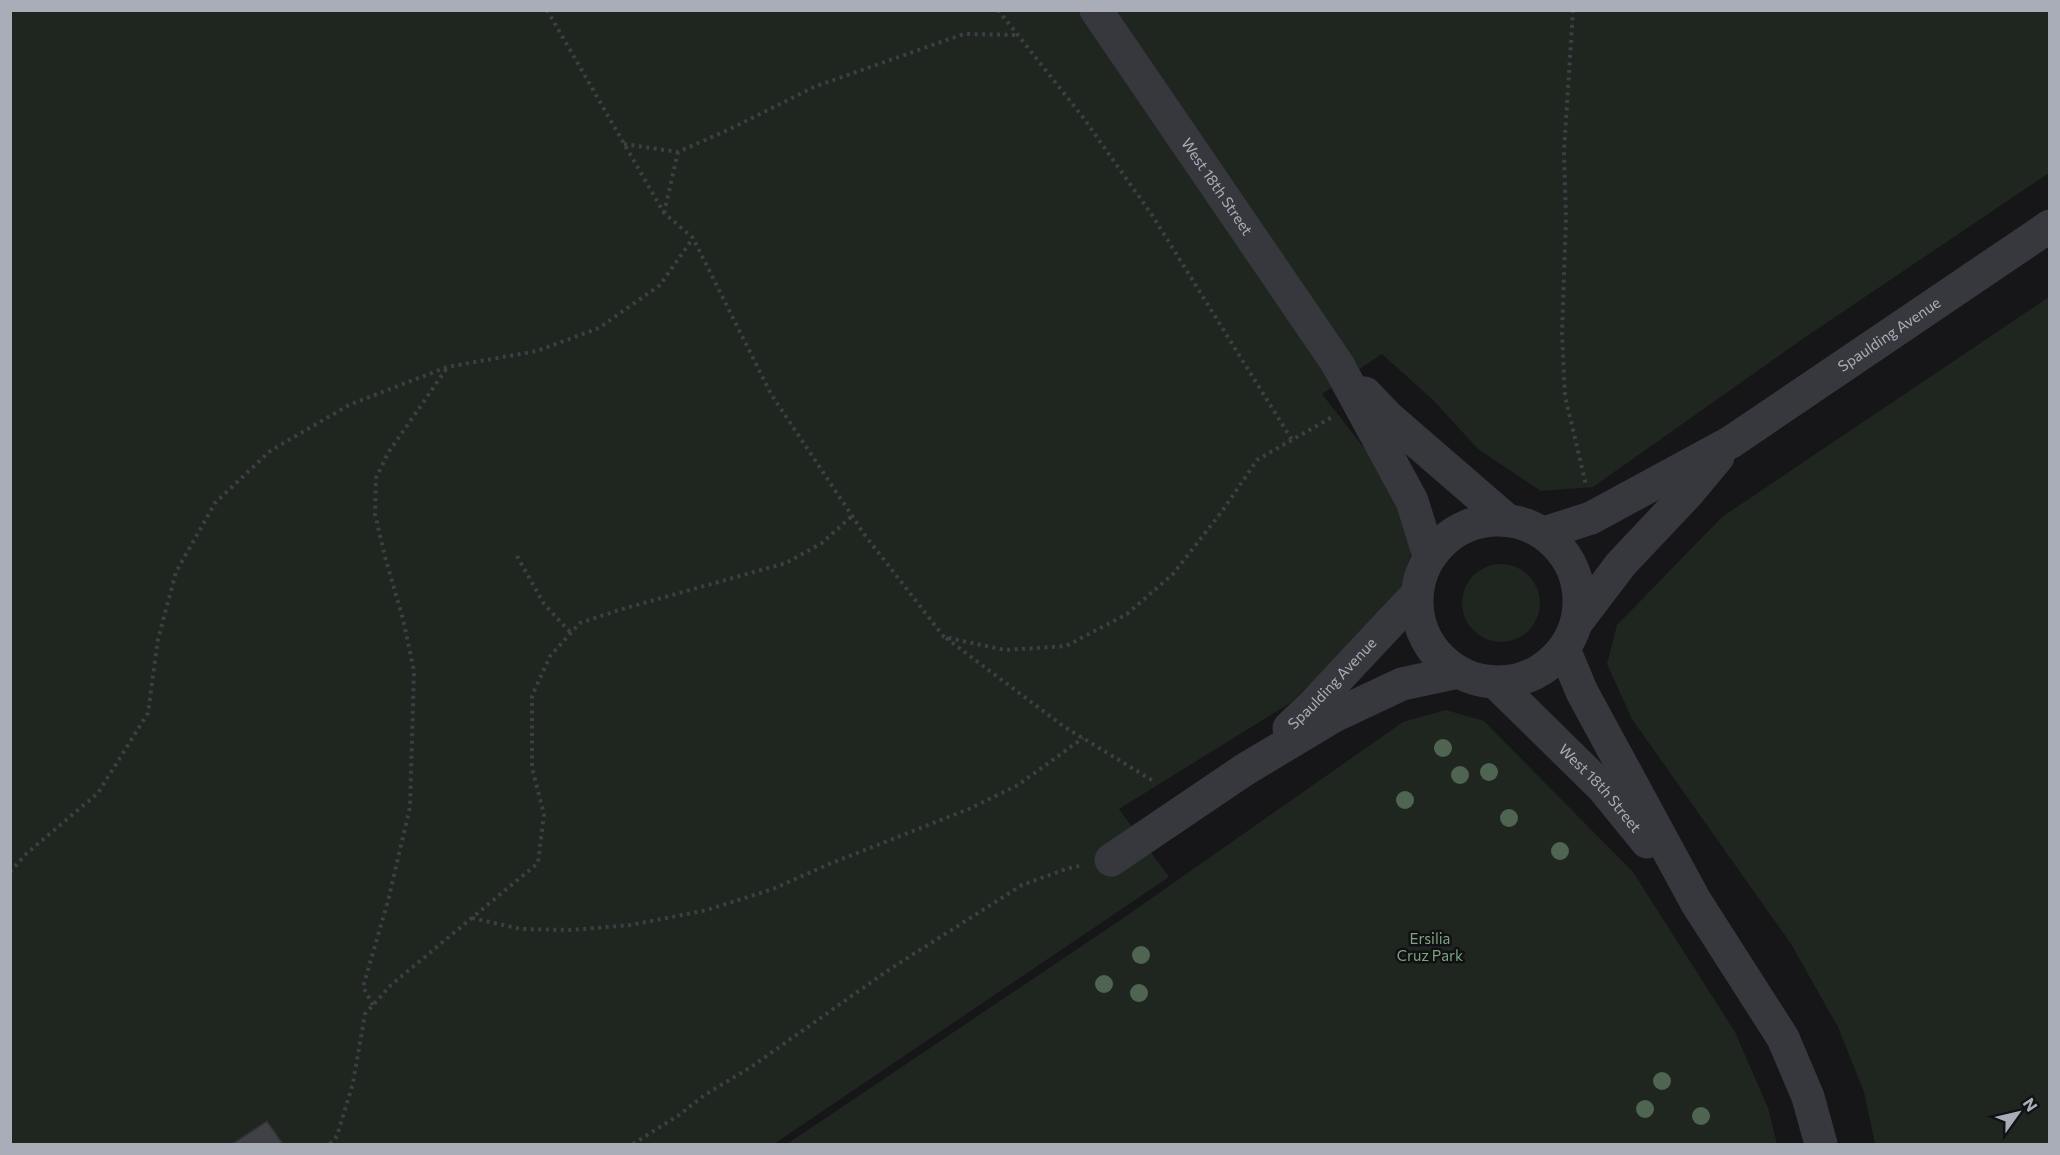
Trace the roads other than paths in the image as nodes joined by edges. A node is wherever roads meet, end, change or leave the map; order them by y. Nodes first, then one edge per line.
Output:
1 (1096, 10) edge
2 (2049, 226) edge
3 (1337, 363) junction
4 (1731, 442) junction
5 (1507, 520) junction
6 (1544, 534) junction
7 (1429, 555) junction
8 (1417, 594) junction
9 (1571, 635) junction
10 (1458, 672) junction
11 (1496, 683) junction
12 (1244, 770) junction
13 (1111, 860) road end
14 (1696, 902) junction
15 (1821, 1144) edge

1 - 3 street, West 18th Street
2 - 4 street, Spaulding Avenue
3 - 5 street, West 18th Street
3 - 7 street, West 18th Street
4 - 6 street, Spaulding Avenue
4 - 9 street, Spaulding Avenue
5 - 6 street
5 - 7 street
6 - 9 street
7 - 8 street
8 - 10 street
8 - 12 street, Spaulding Avenue
9 - 11 street
9 - 14 street, West 18th Street
10 - 11 street
10 - 12 street, Spaulding Avenue
11 - 14 street, West 18th Street
12 - 13 street, Spaulding Avenue
14 - 15 street, West 18th Street

